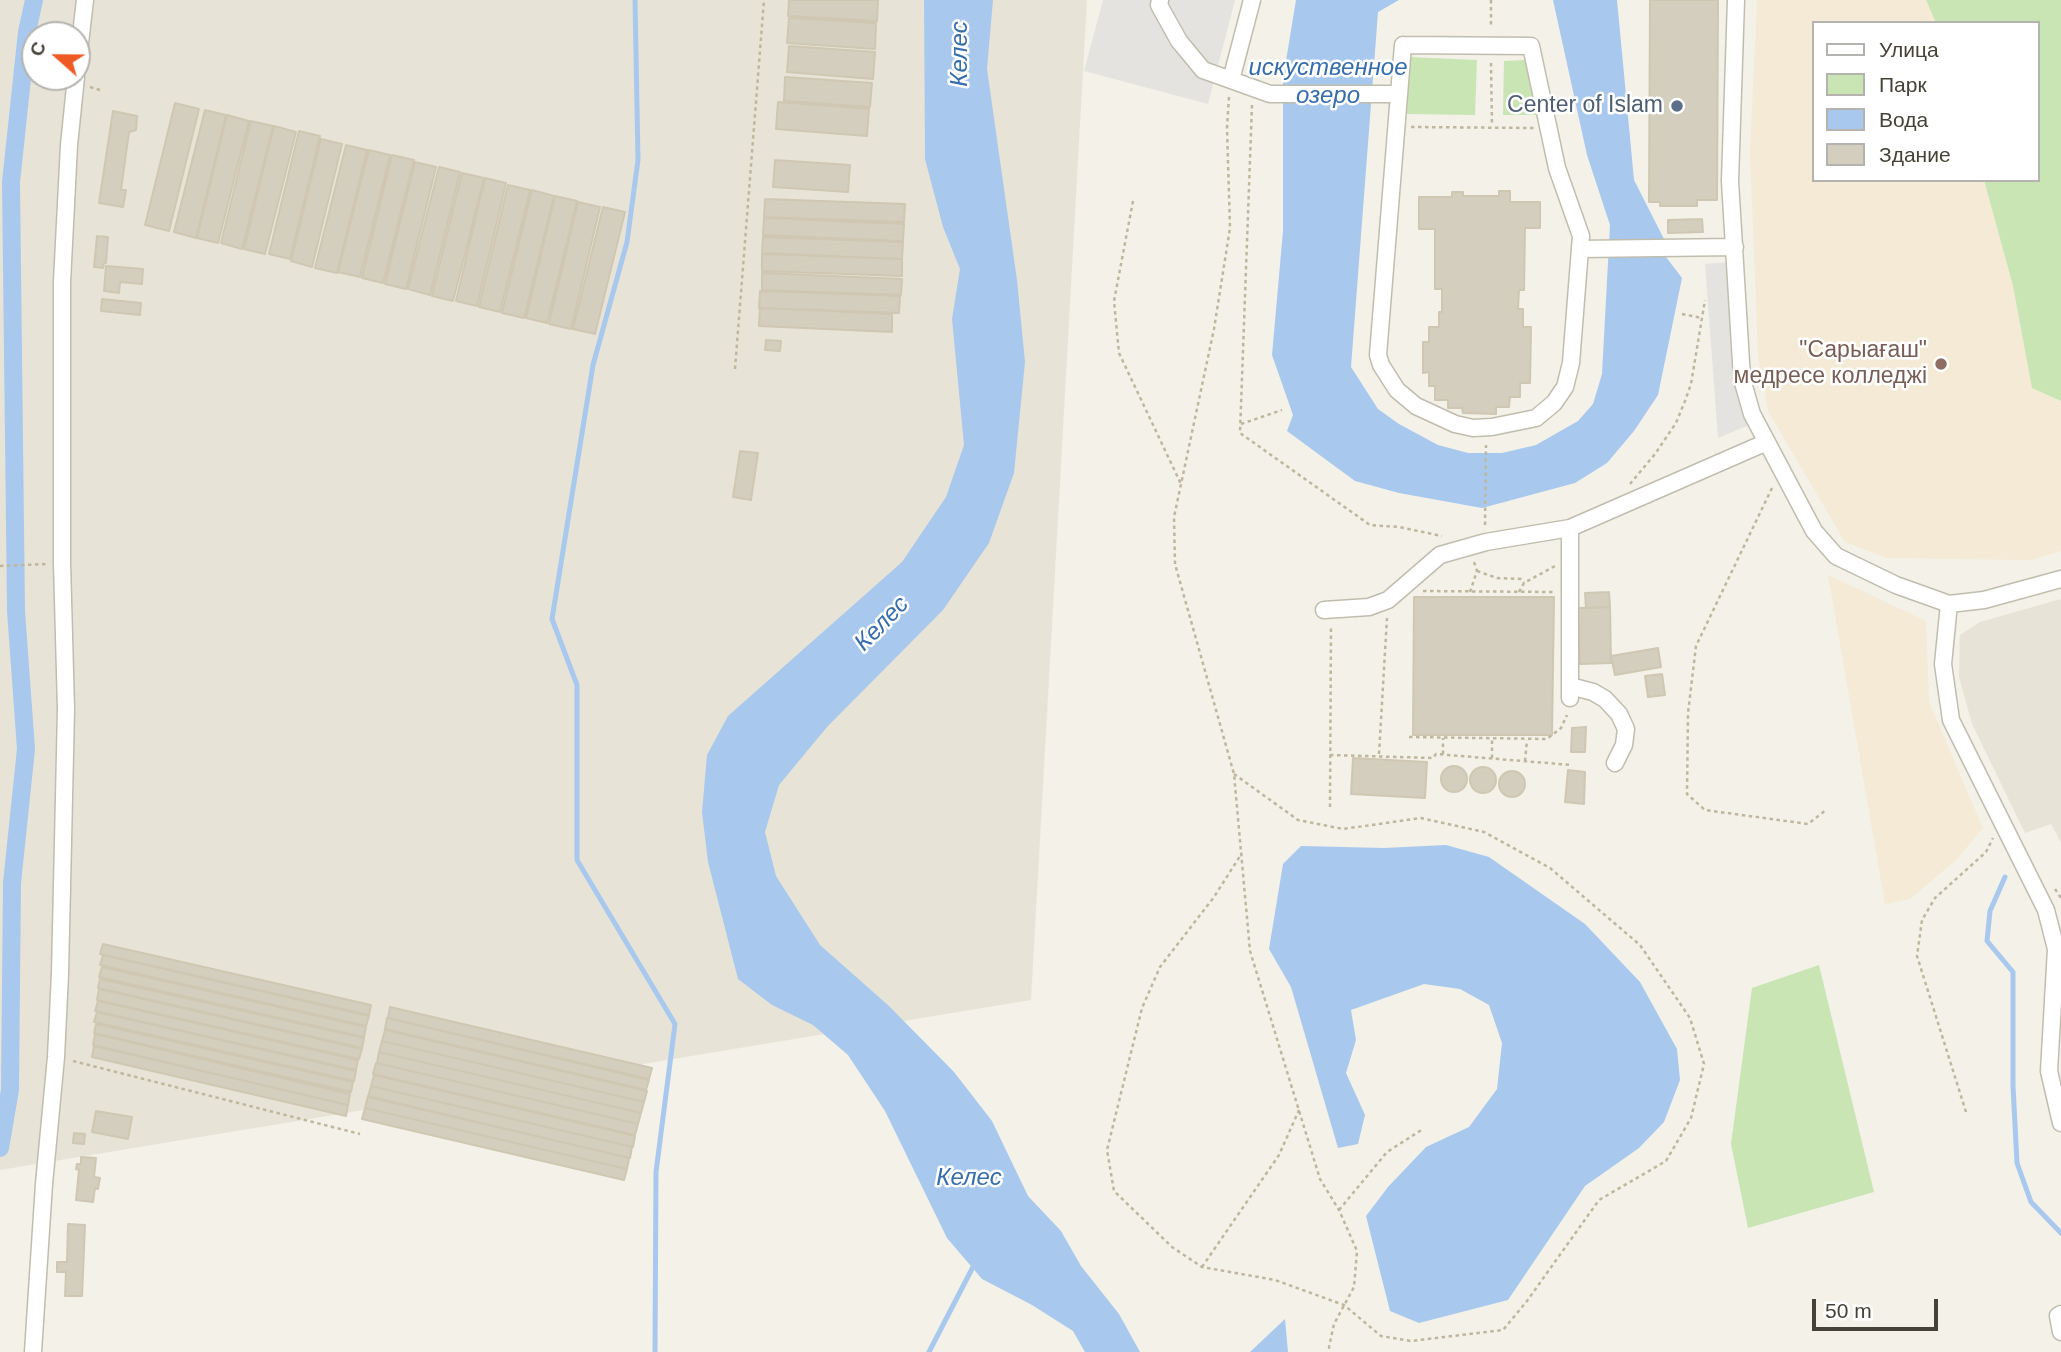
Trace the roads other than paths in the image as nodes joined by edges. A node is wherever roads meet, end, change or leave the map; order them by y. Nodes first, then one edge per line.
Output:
1 (85, 0) edge
2 (1160, 0) edge
3 (1252, 0) edge
4 (1736, 0) edge
5 (83, 21) edge
6 (1231, 80) junction
7 (75, 91) edge
8 (1399, 94) junction
9 (1735, 247) junction
10 (1587, 249) junction
11 (1767, 442) junction
12 (1570, 528) junction
13 (2061, 579) edge
14 (1950, 604) junction
15 (1327, 609) road end
16 (1615, 763) dead end
17 (2061, 1123) edge
18 (2061, 1314) edge
19 (2061, 1332) edge
20 (33, 1352) edge

1 - 5 street
2 - 6 street
3 - 6 street
4 - 9 street
6 - 8 street
7 - 20 street
8 - 10 street
8 - 10 street
9 - 10 street
9 - 11 street
11 - 12 street
11 - 14 street
12 - 15 street
12 - 16 street
13 - 14 street
14 - 17 street
18 - 19 street

